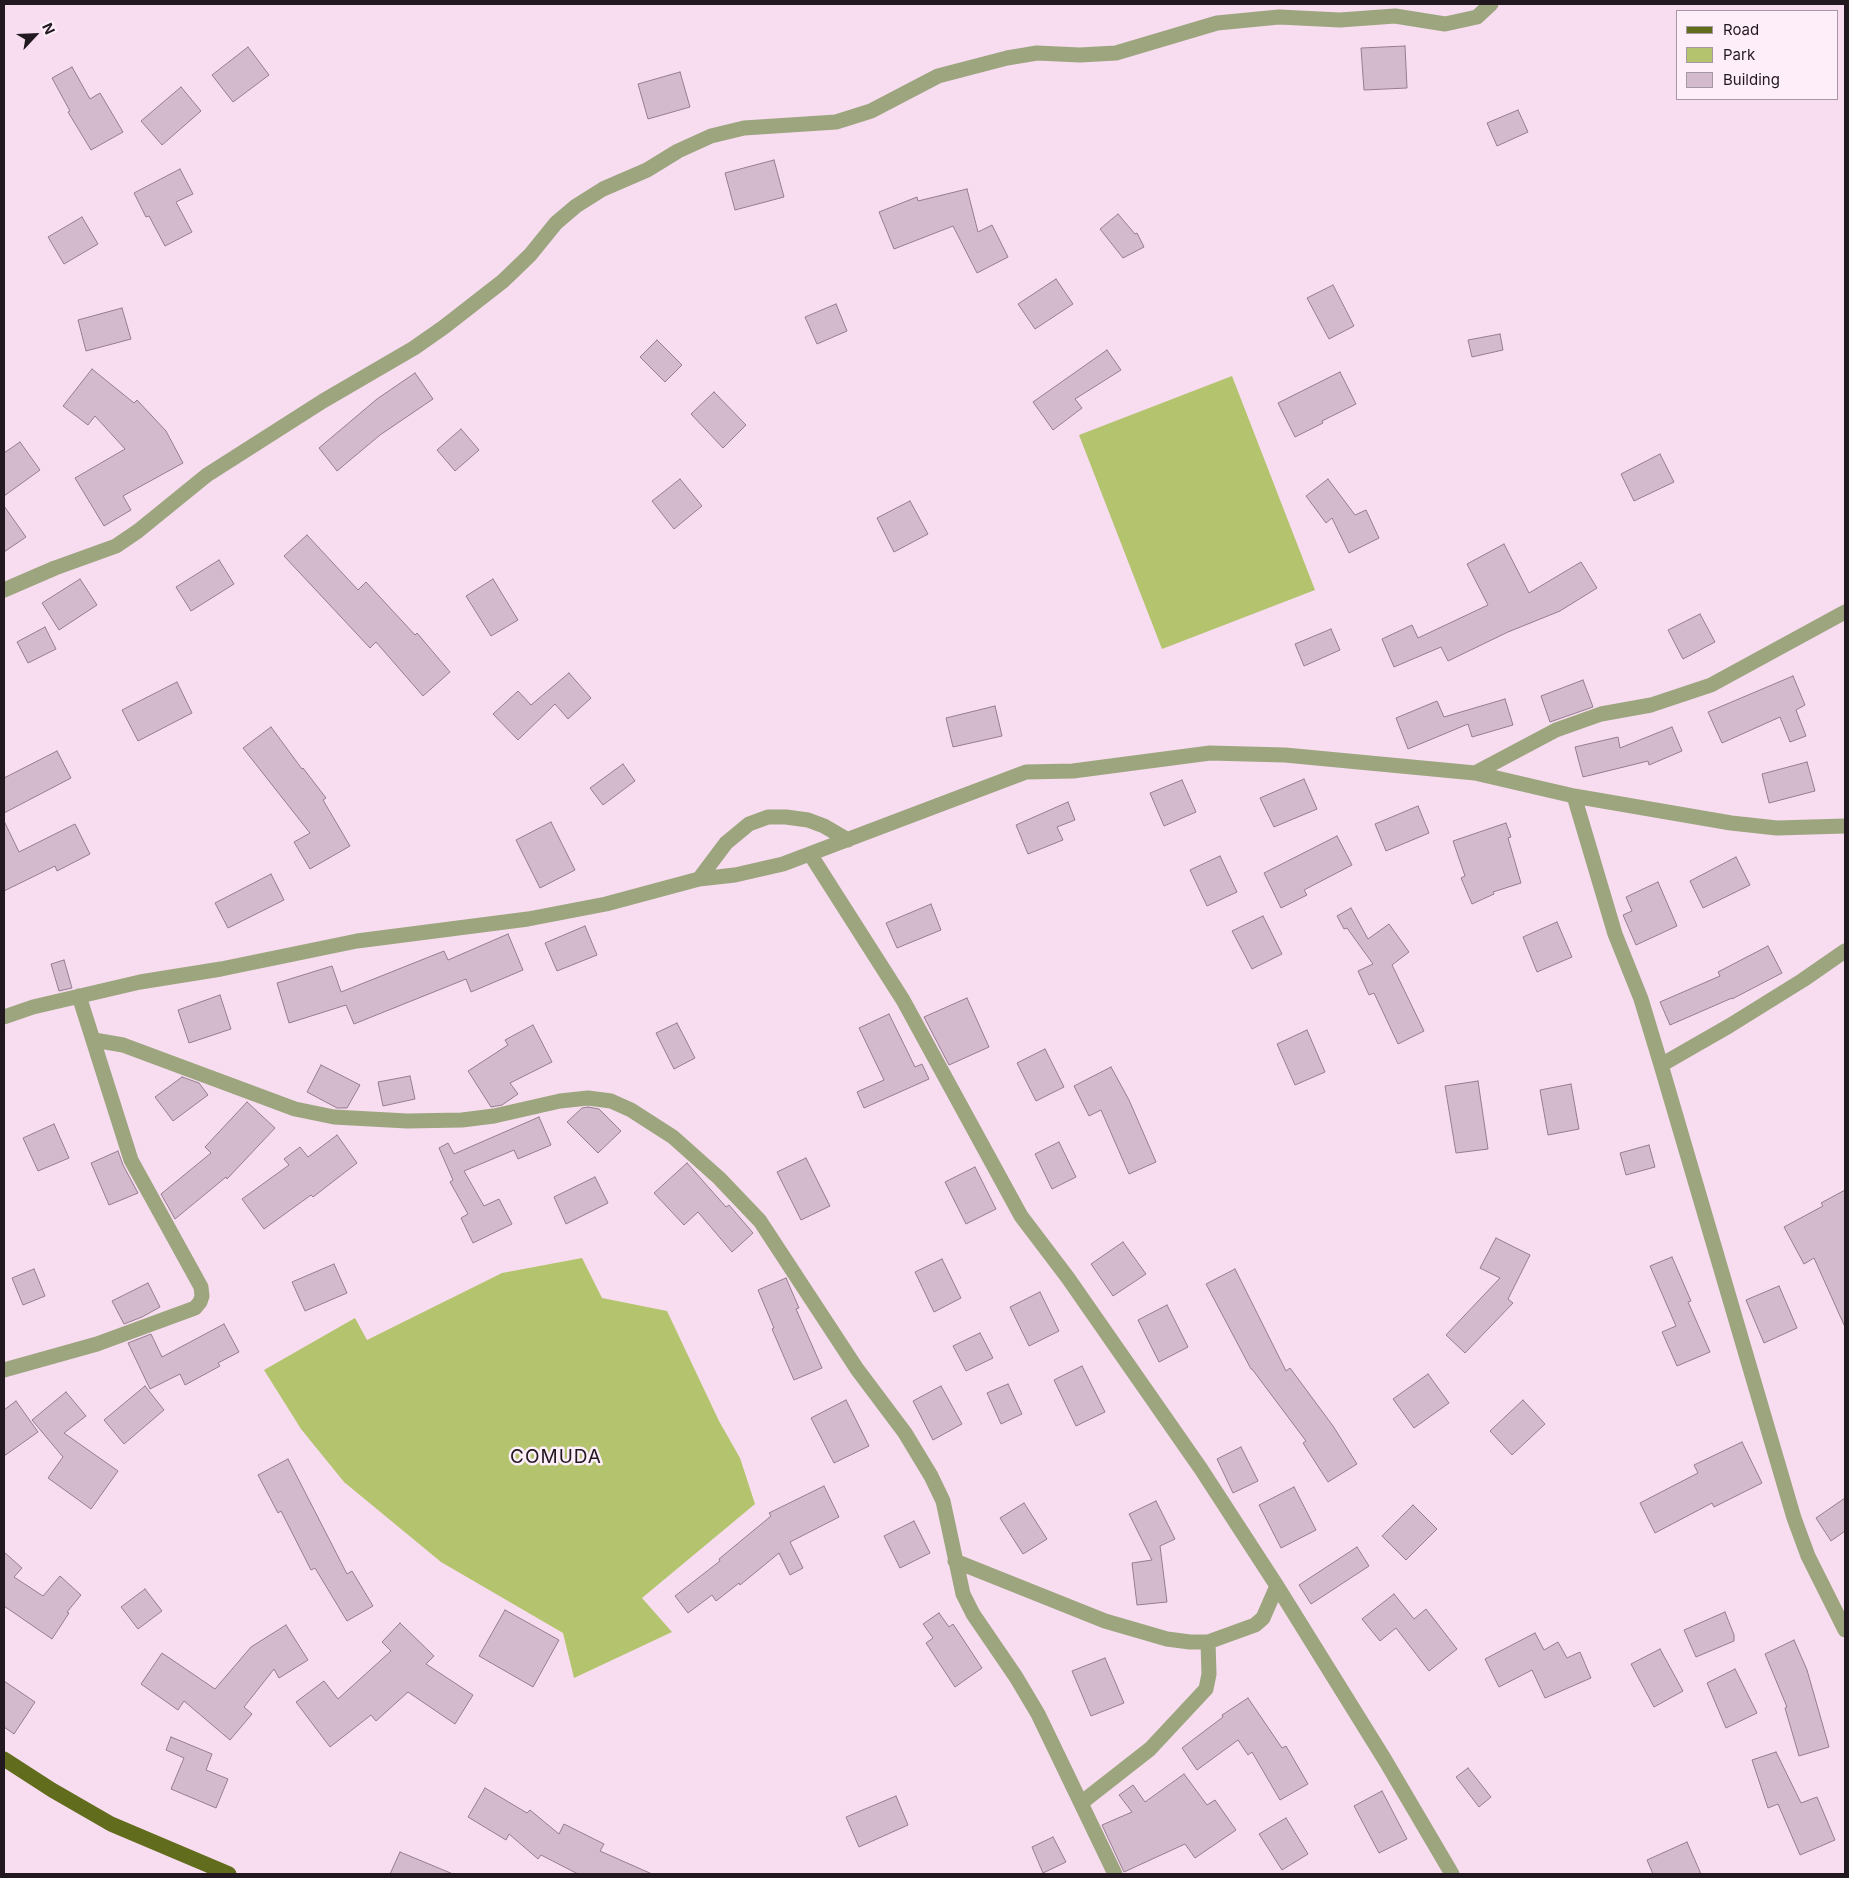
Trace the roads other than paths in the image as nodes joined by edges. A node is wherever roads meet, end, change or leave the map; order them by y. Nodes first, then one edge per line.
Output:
1 (1491, 4) edge
2 (4, 590) edge
3 (1845, 612) edge
4 (1475, 773) junction
5 (1574, 796) junction
6 (1845, 826) edge
7 (848, 840) junction
8 (810, 854) junction
9 (699, 879) junction
10 (1845, 951) edge
11 (79, 996) junction
12 (4, 1017) edge
13 (94, 1040) junction
14 (1661, 1065) junction
15 (4, 1370) edge
16 (955, 1561) junction
17 (1277, 1586) junction
18 (1845, 1630) edge
19 (1208, 1642) junction
20 (4, 1759) edge
21 (1081, 1803) junction
22 (229, 1874) edge
23 (1115, 1874) edge
24 (1452, 1874) edge

1 - 2 street
3 - 4 street
4 - 5 street
4 - 7 street
5 - 6 street
5 - 14 street
7 - 8 street
7 - 9 street
8 - 9 street
8 - 17 street
9 - 11 street
10 - 14 street
11 - 12 street
11 - 13 street
13 - 15 street
13 - 16 street
14 - 18 street
16 - 19 street
16 - 21 street
17 - 19 street
17 - 24 street
19 - 21 street
20 - 22 main road
21 - 23 street

